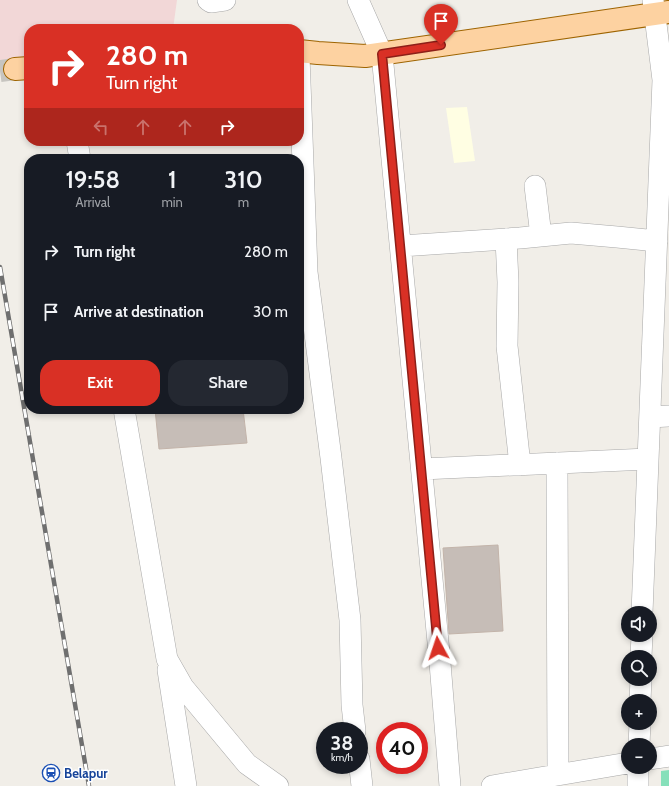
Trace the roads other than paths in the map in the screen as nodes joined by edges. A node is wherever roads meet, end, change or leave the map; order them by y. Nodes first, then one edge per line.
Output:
1 (208, 0) edge
2 (224, 0) edge
3 (358, 0) edge
4 (659, 9) edge
5 (304, 52) edge
6 (382, 54) junction
7 (664, 156) edge
8 (535, 186) dead end
9 (304, 191) edge
10 (541, 236) junction
11 (506, 239) junction
12 (657, 241) junction
13 (401, 246) junction
14 (125, 414) edge
15 (659, 416) edge
16 (648, 459) junction
17 (558, 463) junction
18 (520, 465) junction
19 (422, 469) junction
20 (642, 606) edge
21 (167, 659) junction
22 (354, 722) edge
23 (669, 756) edge
24 (657, 758) edge
25 (621, 764) edge
26 (361, 774) edge
27 (638, 774) edge
28 (558, 775) junction
29 (186, 786) edge
30 (278, 786) edge
31 (362, 786) edge
32 (450, 786) edge
33 (497, 786) edge
34 (638, 786) edge

1 - 2 street
3 - 6 street
4 - 6 main road
4 - 7 street
5 - 6 main road
6 - 13 street
7 - 12 street
8 - 10 street
9 - 22 street
10 - 11 street
10 - 12 street
11 - 13 street
11 - 18 street
12 - 15 street
13 - 19 street
14 - 21 street
15 - 16 street
16 - 17 street
16 - 20 street
17 - 18 street
17 - 28 street
18 - 19 street
19 - 32 street
21 - 29 street
21 - 30 street
23 - 24 street
25 - 28 street
26 - 31 street
27 - 34 street
28 - 33 street

